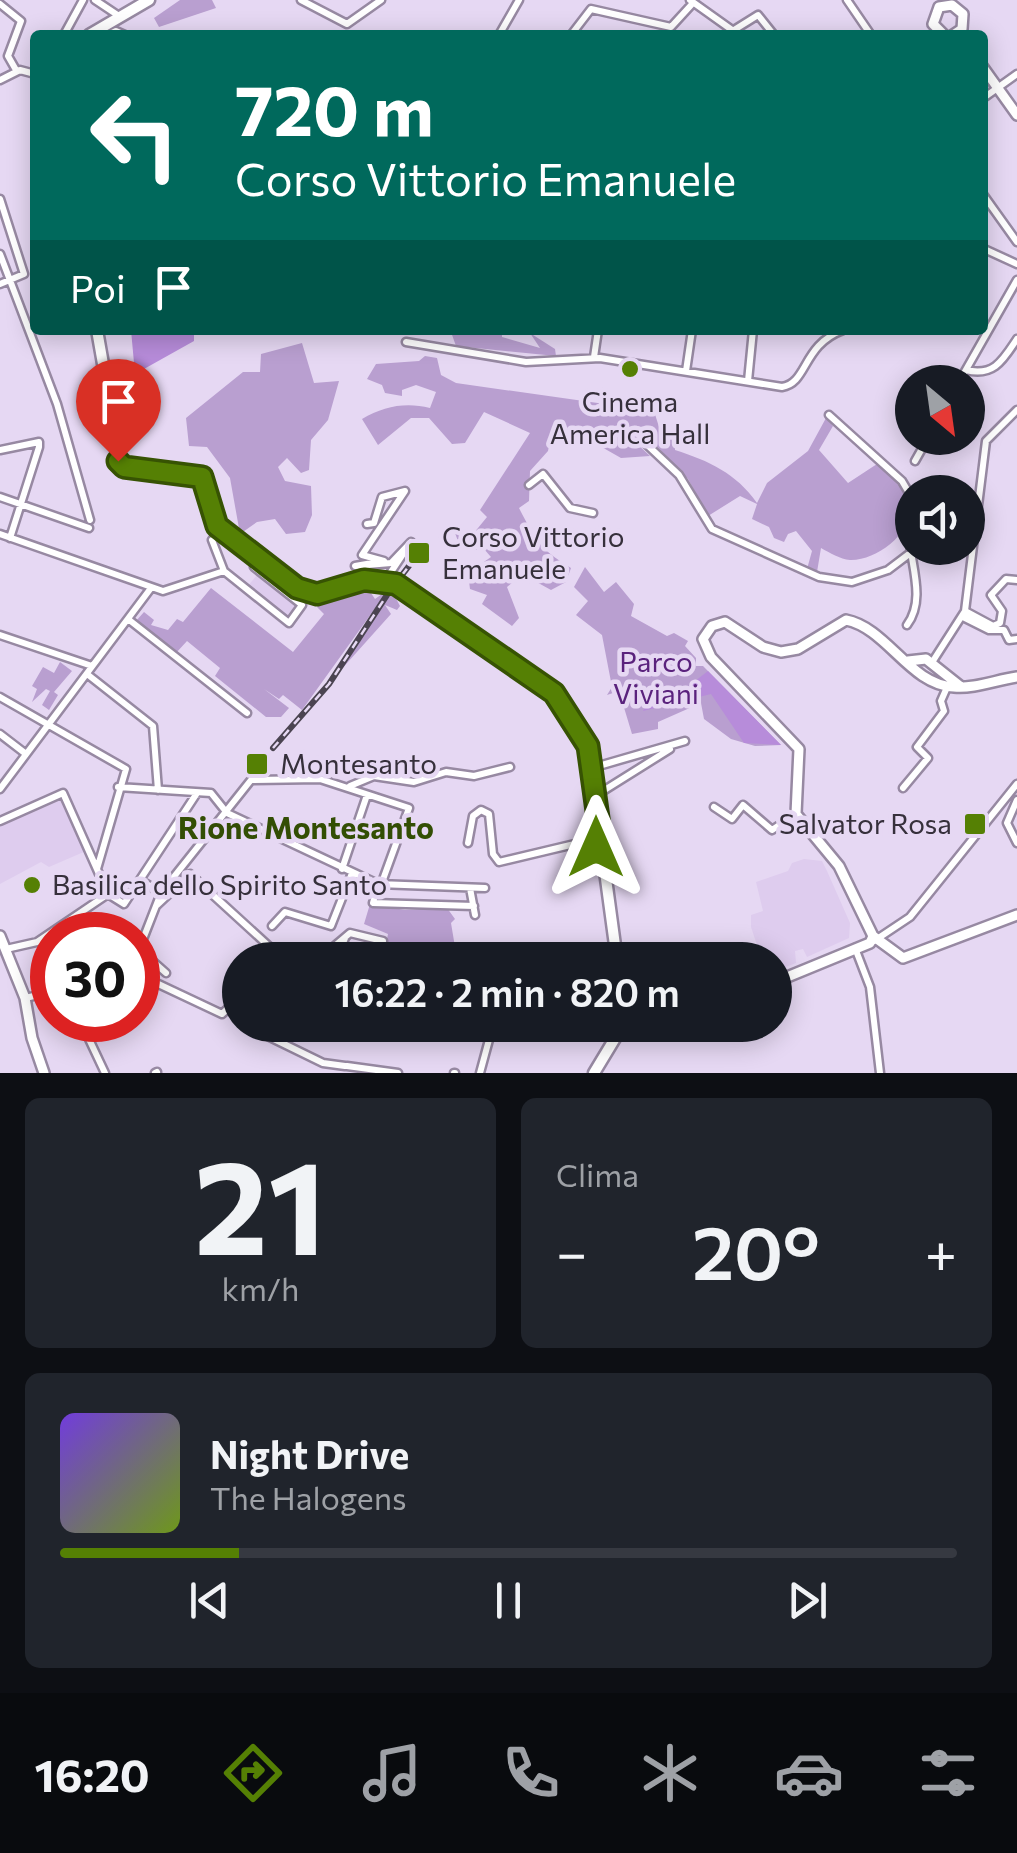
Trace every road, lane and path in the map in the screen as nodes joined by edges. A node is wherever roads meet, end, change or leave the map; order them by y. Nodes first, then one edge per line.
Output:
1 (84, 0) edge
2 (95, 0) edge
3 (150, 0) edge
4 (301, 0) edge
5 (380, 0) edge
6 (519, 0) edge
7 (846, 0) edge
8 (692, 1) edge
9 (0, 4) edge
10 (937, 4) edge
11 (119, 16) junction
12 (66, 30) edge
13 (97, 30) edge
14 (502, 30) edge
15 (575, 30) edge
16 (726, 30) edge
17 (734, 30) edge
18 (770, 30) edge
19 (867, 30) edge
20 (935, 30) edge
21 (960, 30) edge
22 (16, 70) junction
23 (30, 73) edge
24 (988, 74) edge
25 (1017, 74) edge
26 (0, 80) edge
27 (998, 88) junction
28 (988, 95) edge
29 (1017, 115) edge
30 (0, 199) edge
31 (988, 201) edge
32 (4, 227) edge
33 (1017, 242) edge
34 (988, 251) edge
35 (0, 254) edge
36 (1017, 264) edge
37 (9, 280) junction
38 (1017, 280) edge
39 (0, 284) edge
40 (988, 331) edge
41 (98, 335) edge
42 (597, 335) edge
43 (691, 335) edge
44 (753, 335) edge
45 (832, 335) edge
46 (986, 335) edge
47 (1017, 339) edge
48 (406, 342) dead end
49 (594, 357) junction
50 (969, 365) edge
51 (686, 372) junction
52 (985, 372) edge
53 (748, 381) junction
54 (1017, 410) edge
55 (828, 415) dead end
56 (642, 439) dead end
57 (0, 450) edge
58 (918, 455) edge
59 (914, 461) dead end
60 (896, 475) edge
61 (981, 475) edge
62 (529, 484) dead end
63 (0, 496) edge
64 (21, 504) junction
65 (592, 513) dead end
66 (367, 524) dead end
67 (0, 534) edge
68 (10, 538) junction
69 (212, 540) dead end
70 (257, 558) junction
71 (895, 565) edge
72 (914, 565) edge
73 (970, 565) edge
74 (224, 571) junction
75 (1017, 580) edge
76 (385, 581) junction
77 (151, 588) junction
78 (964, 614) junction
79 (128, 619) junction
80 (906, 625) dead end
81 (0, 634) edge
82 (1017, 639) edge
83 (92, 666) junction
84 (924, 666) junction
85 (86, 674) junction
86 (1017, 677) edge
87 (948, 683) junction
88 (0, 697) edge
89 (247, 713) dead end
90 (48, 724) junction
91 (0, 734) edge
92 (686, 741) dead end
93 (670, 749) junction
94 (26, 754) junction
95 (602, 765) dead end
96 (510, 768) dead end
97 (1017, 784) edge
98 (349, 787) junction
99 (0, 788) edge
100 (118, 788) junction
101 (902, 788) dead end
102 (158, 790) junction
103 (195, 792) junction
104 (367, 795) junction
105 (595, 796) junction
106 (1017, 800) edge
107 (714, 807) dead end
108 (227, 813) junction
109 (796, 814) junction
110 (0, 821) edge
111 (468, 843) dead end
112 (1017, 843) edge
113 (602, 847) junction
114 (342, 869) junction
115 (97, 870) junction
116 (352, 873) junction
117 (140, 880) junction
118 (380, 884) junction
119 (470, 888) junction
120 (485, 888) dead end
121 (108, 894) junction
122 (160, 894) junction
123 (156, 905) junction
124 (474, 906) junction
125 (153, 912) edge
126 (476, 915) dead end
127 (1017, 915) edge
128 (272, 926) dead end
129 (347, 934) junction
130 (0, 936) edge
131 (863, 941) junction
132 (264, 942) edge
133 (338, 942) edge
134 (344, 942) edge
135 (382, 942) edge
136 (615, 942) edge
137 (6, 949) junction
138 (160, 968) edge
139 (166, 973) dead end
140 (792, 974) edge
141 (160, 986) edge
142 (30, 997) edge
143 (26, 998) junction
144 (222, 1014) edge
145 (90, 1042) edge
146 (280, 1042) edge
147 (488, 1042) edge
148 (609, 1042) edge
149 (612, 1042) edge
150 (606, 1052) junction
151 (44, 1073) edge
152 (105, 1073) edge
153 (398, 1073) edge
154 (480, 1073) edge
155 (594, 1073) edge
156 (880, 1073) edge

1 - 12 street
2 - 11 street
3 - 11 main road
4 - 5 street
6 - 14 street
7 - 19 street
8 - 15 street
8 - 16 street
9 - 22 street
10 - 20 street
10 - 21 street
11 - 13 main road
17 - 18 street
22 - 23 street
22 - 26 street
24 - 27 street
25 - 27 street
27 - 28 street
27 - 29 street
30 - 32 street
31 - 33 street
32 - 37 street
34 - 36 street
35 - 37 street
37 - 39 street
37 - 64 street
38 - 40 street
41 - 70 main road
42 - 49 street
43 - 51 street
44 - 53 street
45 - 53 street
46 - 50 street
47 - 52 street
48 - 49 street
49 - 51 street
51 - 53 street
54 - 61 street
55 - 60 street
56 - 71 street
57 - 64 street
58 - 59 street
62 - 65 street
63 - 64 street
64 - 68 street
66 - 76 street
67 - 68 street
68 - 77 street
69 - 74 street
70 - 74 street
70 - 76 main road
72 - 80 street
73 - 78 street
74 - 77 street
75 - 78 street
76 - 105 main road
77 - 79 street
78 - 82 street
78 - 84 street
79 - 83 street
79 - 89 street
81 - 83 street
83 - 85 street
84 - 87 street
84 - 109 street
85 - 90 street
85 - 102 street
86 - 87 street
87 - 101 street
88 - 90 street
90 - 94 street
90 - 100 street
91 - 94 street
92 - 93 street
93 - 95 street
93 - 105 street
94 - 99 street
96 - 98 street
97 - 131 street
98 - 104 street
98 - 108 street
100 - 102 street
100 - 115 street
102 - 103 street
103 - 108 street
103 - 117 street
104 - 114 street
104 - 118 street
105 - 113 main road
106 - 112 street
107 - 109 street
108 - 114 street
108 - 122 street
109 - 131 street
110 - 115 street
111 - 113 street
113 - 136 main road
114 - 116 street
115 - 121 street
116 - 118 street
116 - 128 street
117 - 121 street
117 - 122 street
118 - 119 street
118 - 124 street
119 - 120 street
119 - 124 street
121 - 137 street
122 - 123 street
123 - 125 street
123 - 132 street
124 - 126 street
127 - 131 street
129 - 133 street
129 - 134 street
129 - 135 street
130 - 137 street
131 - 140 street
131 - 156 street
137 - 143 street
138 - 139 street
141 - 144 street
142 - 143 street
143 - 151 street
145 - 152 street
146 - 153 street
147 - 154 street
148 - 150 main road
149 - 150 main road
150 - 155 main road

